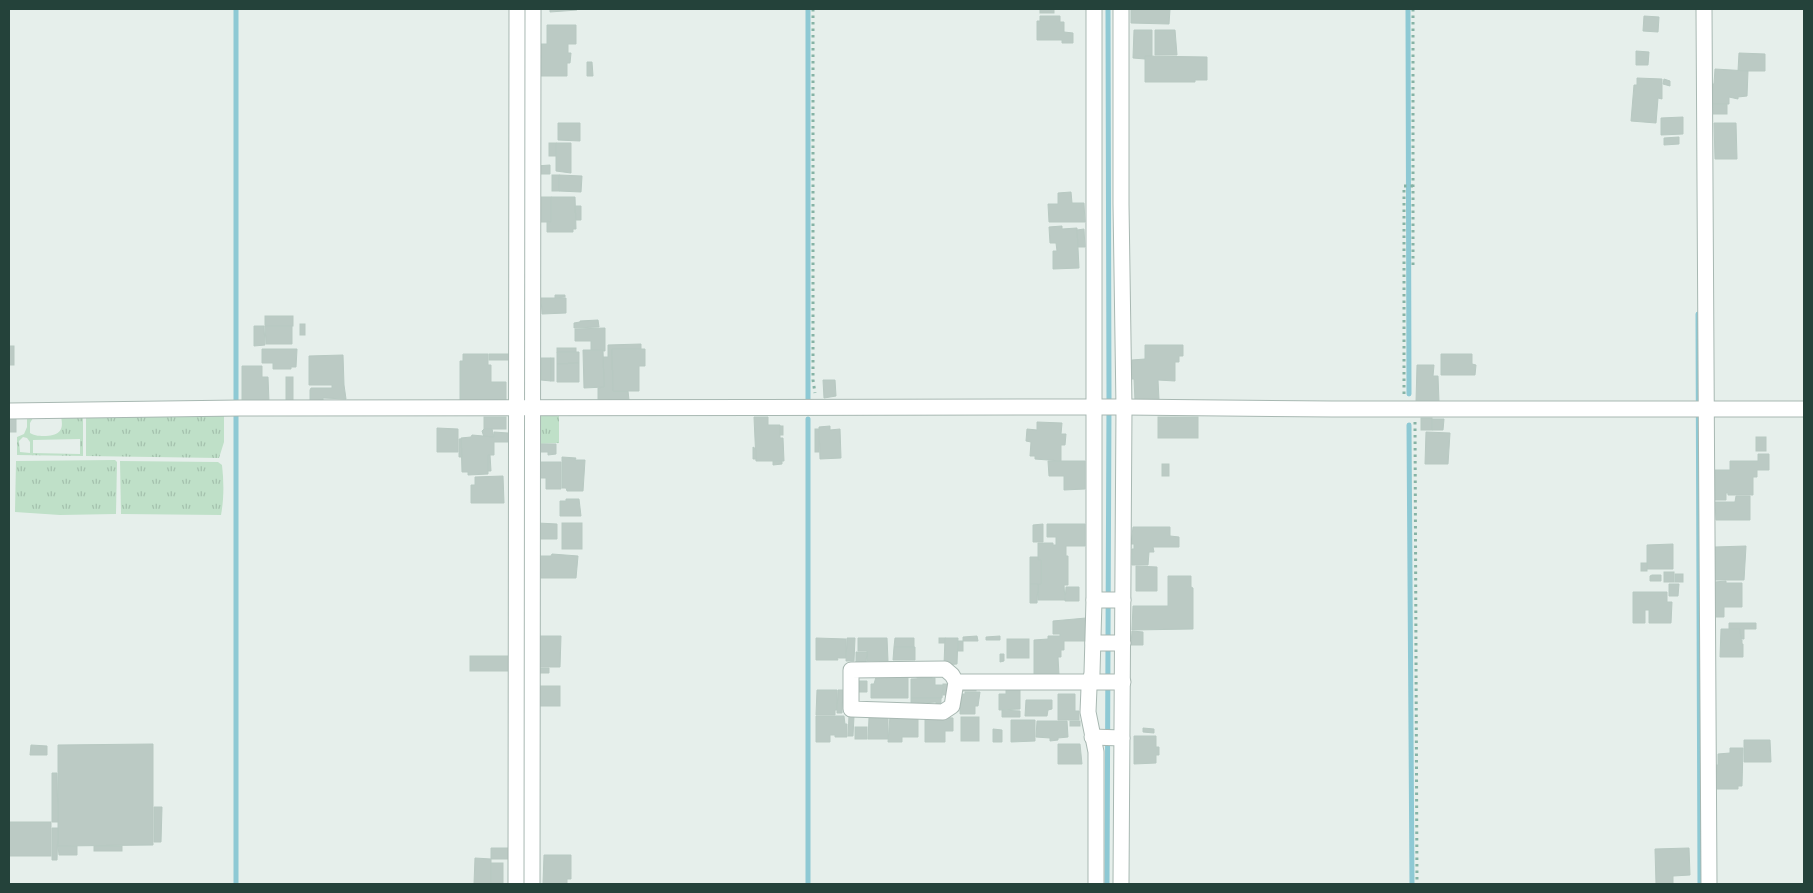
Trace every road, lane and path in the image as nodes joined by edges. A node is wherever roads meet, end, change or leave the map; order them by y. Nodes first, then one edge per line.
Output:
1 (517, 9) edge
2 (533, 9) edge
3 (813, 9) edge
4 (1094, 9) edge
5 (1121, 9) edge
6 (1413, 9) edge
7 (1704, 9) edge
8 (1412, 186) junction
9 (1413, 268) dead end
10 (1109, 407) junction
11 (525, 408) junction
12 (822, 408) junction
13 (1410, 409) junction
14 (1702, 409) junction
15 (1804, 409) edge
16 (9, 412) edge
17 (1108, 600) junction
18 (1108, 643) junction
19 (1107, 681) junction
20 (956, 682) junction
21 (1107, 738) junction
22 (516, 884) edge
23 (532, 884) edge
24 (1096, 884) edge
25 (1121, 884) edge
26 (1417, 884) edge
27 (1709, 884) edge

1 - 11 street
2 - 11 street
3 - 12 path
4 - 10 street
5 - 10 street
6 - 8 path
7 - 14 street
8 - 9 path
8 - 13 path
10 - 12 street
10 - 13 street
10 - 17 street
10 - 17 street
11 - 12 street
11 - 16 street
11 - 22 street
11 - 23 street
13 - 14 street
13 - 26 path
14 - 15 street
14 - 27 street
17 - 18 street
17 - 18 street
18 - 19 street
18 - 19 street
19 - 20 street
19 - 21 street
19 - 21 street
20 - 20 street
21 - 24 street
21 - 25 street

